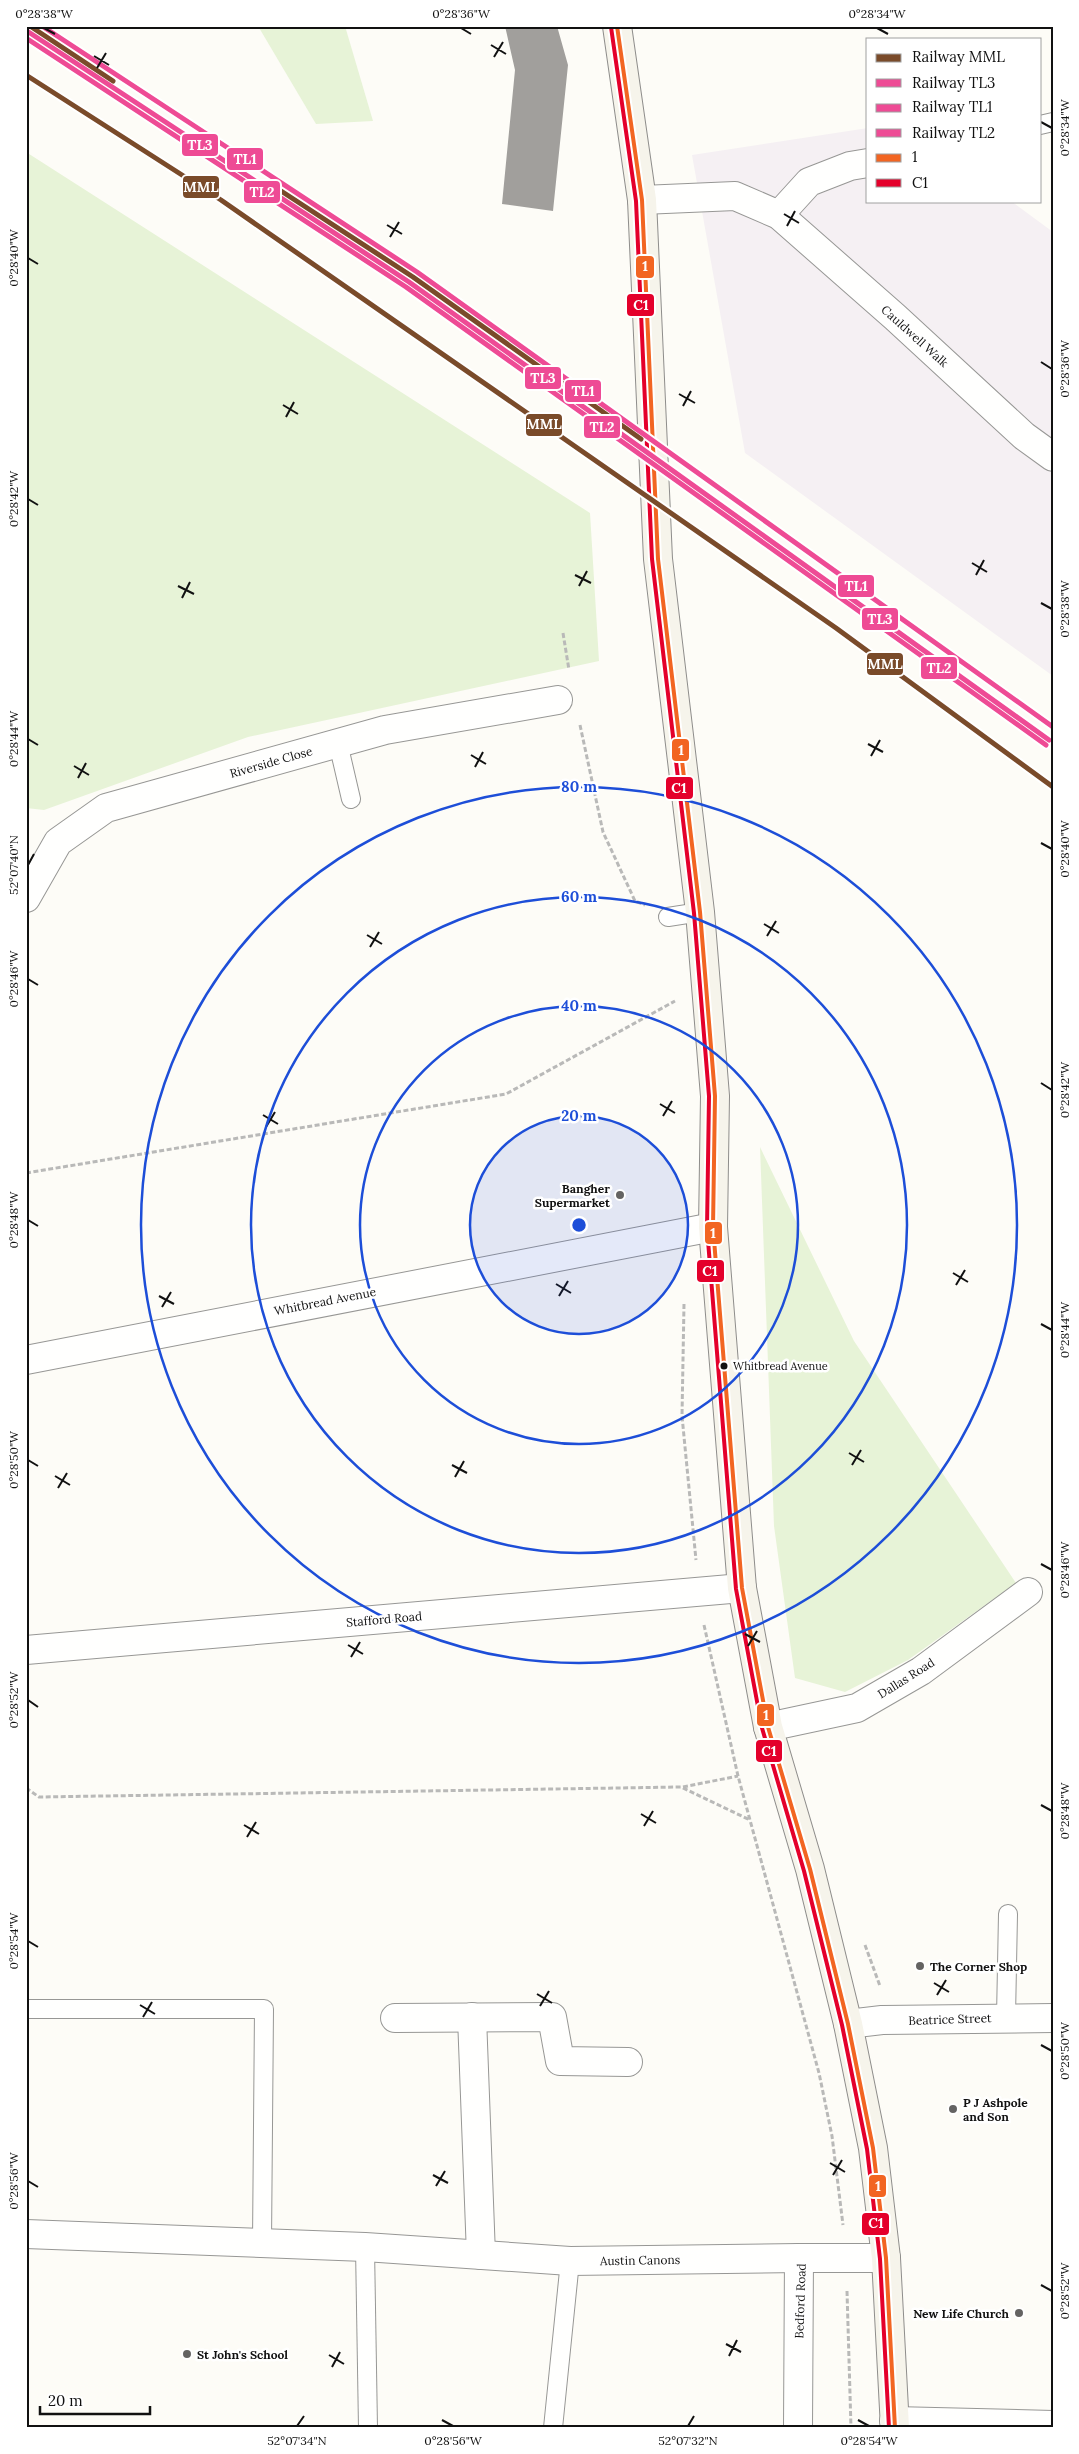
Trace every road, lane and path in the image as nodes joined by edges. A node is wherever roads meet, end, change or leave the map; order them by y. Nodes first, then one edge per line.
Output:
1 (617, 26) edge
2 (866, 163) edge
3 (642, 200) junction
4 (779, 215) junction
5 (1053, 457) edge
6 (563, 632) dead end
7 (569, 699) junction
8 (338, 743) junction
9 (351, 799) dead end
10 (26, 898) edge
11 (700, 912) junction
12 (668, 917) joint
13 (677, 1000) dead end
14 (26, 1173) edge
15 (713, 1227) junction
16 (684, 1302) dead end
17 (26, 1360) edge
18 (696, 1558) dead end
19 (742, 1588) junction
20 (1028, 1592) dead end
21 (704, 1623) dead end
22 (26, 1650) edge
23 (768, 1727) junction
24 (738, 1776) junction
25 (681, 1787) junction
26 (26, 1788) edge
27 (750, 1820) junction
28 (1008, 1914) dead end
29 (864, 1941) dead end
30 (886, 1987) dead end
31 (26, 2009) edge
32 (472, 2017) junction
33 (1006, 2017) junction
34 (395, 2018) dead end
35 (1053, 2018) edge
36 (848, 2024) junction
37 (628, 2062) dead end
38 (843, 2226) dead end
39 (26, 2234) edge
40 (262, 2243) junction
41 (365, 2247) junction
42 (481, 2255) junction
43 (799, 2258) junction
44 (886, 2258) junction
45 (570, 2261) junction
46 (847, 2286) dead end
47 (894, 2424) edge
48 (1053, 2425) edge
49 (368, 2428) edge
50 (553, 2428) edge
51 (798, 2428) edge
52 (851, 2428) edge

1 - 3 main road
2 - 4 street
3 - 4 street, Cauldwell Walk
3 - 11 main road
4 - 5 street, Cauldwell Walk
6 - 7 path
7 - 8 street, Riverside Close
7 - 12 path
8 - 9 lane
8 - 10 street, Riverside Close
11 - 12 lane
11 - 15 main road
13 - 14 path
15 - 17 street, Whitbread Avenue
15 - 19 main road
16 - 18 path
19 - 22 street, Stafford Road
19 - 23 main road
20 - 23 street, Dallas Road
21 - 24 path
23 - 36 main road
24 - 25 path
24 - 27 path
25 - 26 path
25 - 27 path
27 - 38 path
28 - 33 lane
29 - 30 path
31 - 40 lane
32 - 34 street
32 - 37 street
32 - 42 street
33 - 35 street, Beatrice Street
33 - 36 street, Beatrice Street
36 - 44 main road
39 - 40 street, Austin Canons
40 - 41 street, Austin Canons
41 - 42 street, Austin Canons
41 - 49 lane
42 - 45 street, Austin Canons
43 - 44 street, Bedford Road
43 - 45 street, Austin Canons
43 - 51 street, Bedford Road
44 - 47 main road
45 - 50 lane
46 - 52 path
47 - 48 street

